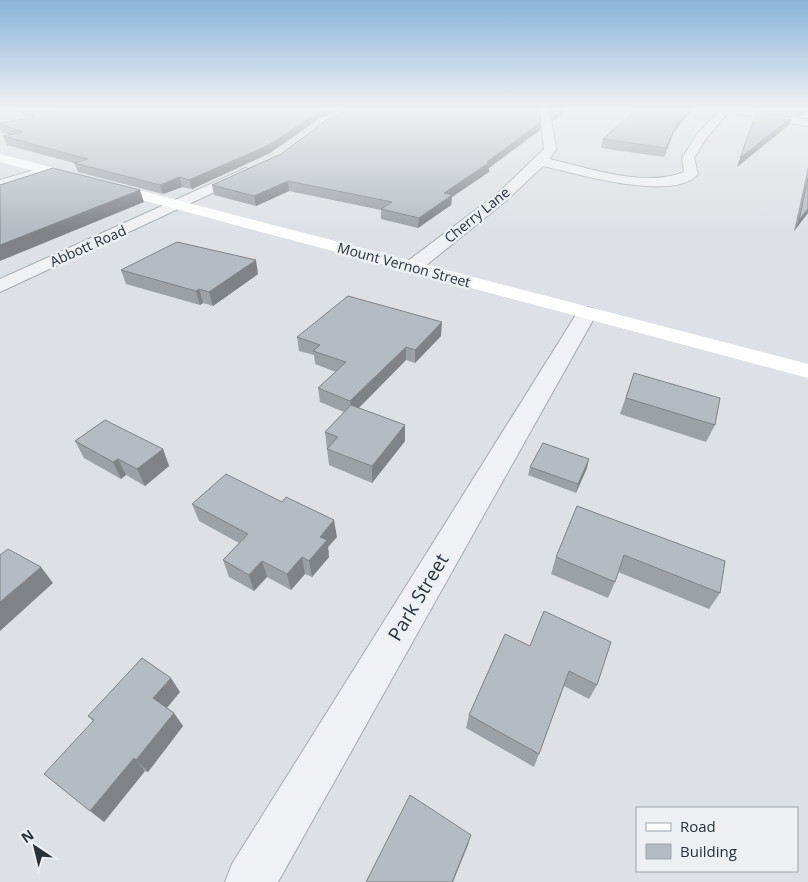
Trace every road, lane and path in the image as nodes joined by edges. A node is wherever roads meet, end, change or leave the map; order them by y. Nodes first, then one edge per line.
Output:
1 (550, 149) edge
2 (693, 149) edge
3 (0, 158) edge
4 (540, 162) junction
5 (260, 166) edge
6 (44, 171) junction
7 (0, 184) edge
8 (176, 206) junction
9 (412, 267) junction
10 (0, 286) edge
11 (587, 313) junction
12 (808, 371) edge
13 (250, 882) edge

1 - 4 street, Cherry Lane
2 - 4 street
3 - 6 street, Mount Vernon Street
4 - 9 street, Cherry Lane
5 - 8 street, Abbott Road
6 - 7 street
6 - 8 street, Mount Vernon Street
8 - 9 street, Mount Vernon Street
8 - 10 street, Abbott Road
9 - 11 street, Mount Vernon Street
11 - 12 street, Mount Vernon Street
11 - 13 street, Park Street

